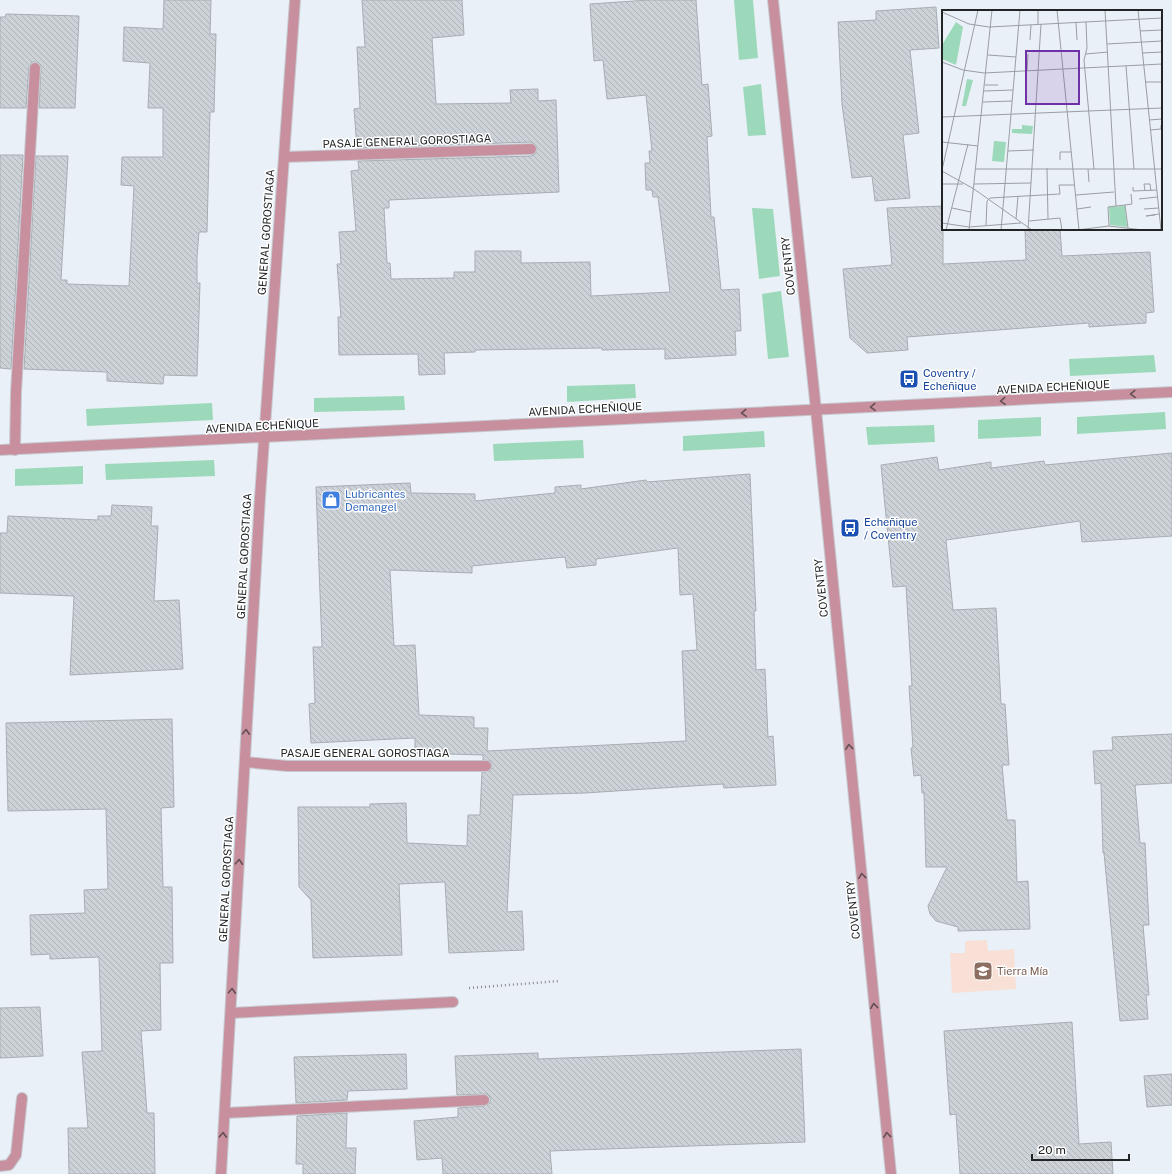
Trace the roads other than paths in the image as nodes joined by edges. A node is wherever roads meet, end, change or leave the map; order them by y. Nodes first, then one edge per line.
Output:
1 (294, 0) edge
2 (773, 0) edge
3 (35, 68) dead end
4 (531, 149) dead end
5 (284, 157) junction
6 (1172, 392) edge
7 (816, 410) junction
8 (264, 438) junction
9 (0, 450) edge
10 (15, 450) junction
11 (245, 762) junction
12 (486, 766) dead end
13 (453, 1002) road end
14 (230, 1013) junction
15 (22, 1098) dead end
16 (484, 1100) dead end
17 (225, 1113) junction
18 (0, 1166) edge
19 (221, 1174) edge
20 (891, 1174) edge

1 - 5 street, GENERAL GOROSTIAGA
2 - 7 street, COVENTRY
3 - 10 street
4 - 5 street, PASAJE GENERAL GOROSTIAGA
5 - 8 street, GENERAL GOROSTIAGA
6 -> 7 street, AVENIDA ECHEÑIQUE
7 -> 8 street, AVENIDA ECHEÑIQUE
20 -> 7 street, COVENTRY
8 - 10 street, AVENIDA ECHEÑIQUE
11 -> 8 street, GENERAL GOROSTIAGA
9 - 10 street, AVENIDA ECHEÑIQUE
11 - 12 street, PASAJE GENERAL GOROSTIAGA
14 -> 11 street, GENERAL GOROSTIAGA
13 - 14 street
14 - 17 street, GENERAL GOROSTIAGA
15 - 18 street
16 - 17 street
19 -> 17 street, GENERAL GOROSTIAGA

